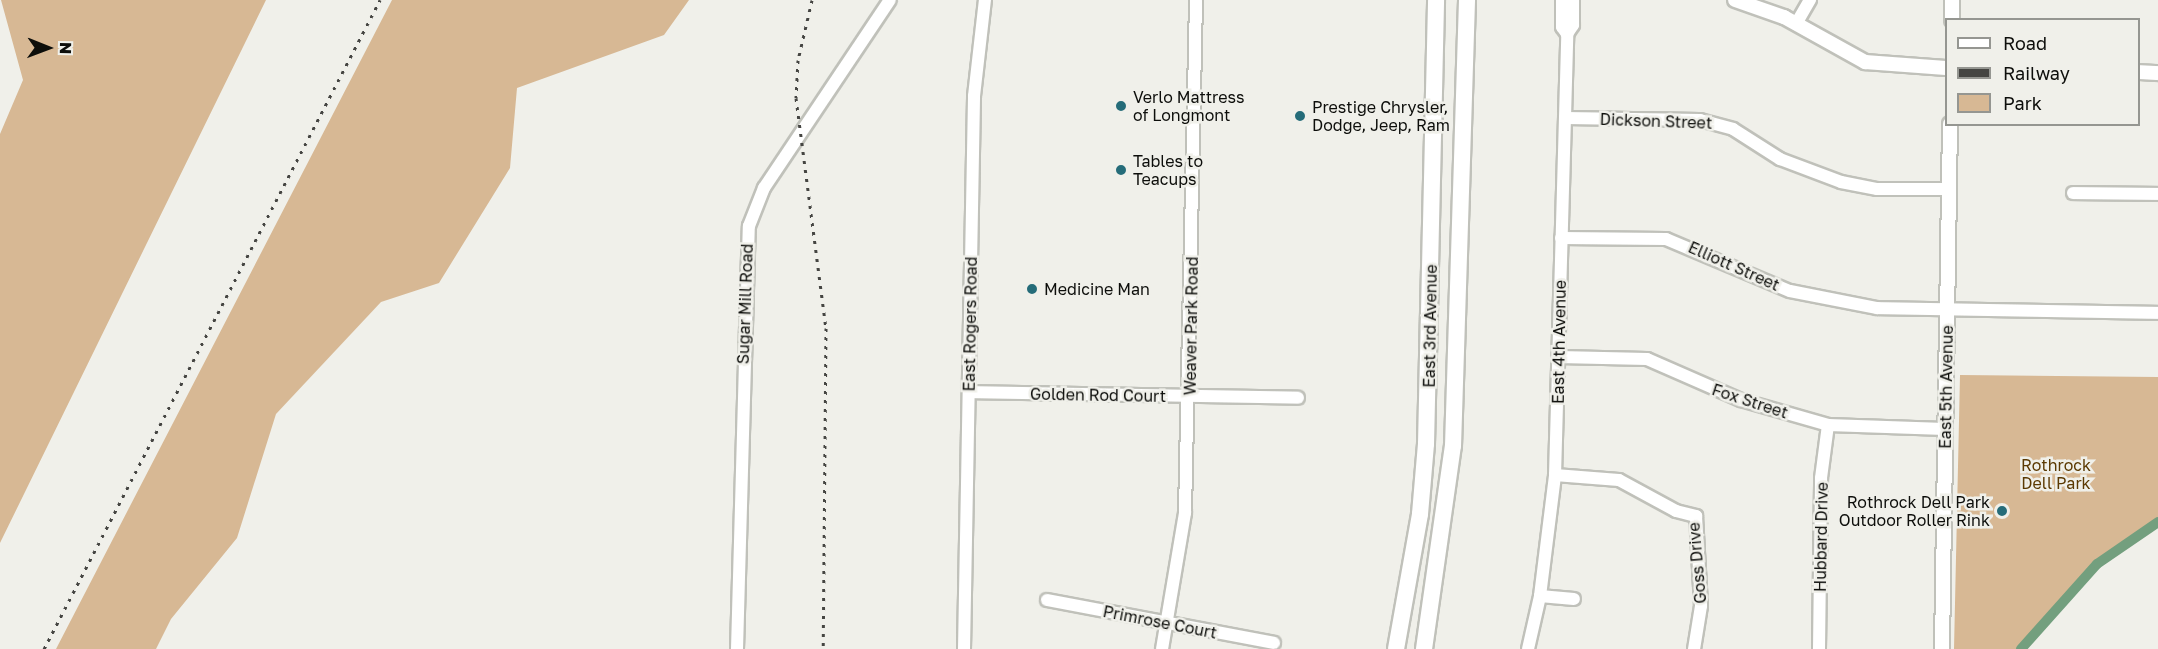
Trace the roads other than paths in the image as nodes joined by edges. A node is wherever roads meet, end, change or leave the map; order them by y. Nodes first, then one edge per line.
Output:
1 (890, 0) edge
2 (985, 0) edge
3 (1196, 0) edge
4 (1436, 0) edge
5 (1467, 0) edge
6 (1562, 0) edge
7 (1573, 0) edge
8 (1735, 0) edge
9 (1810, 0) edge
10 (1953, 0) edge
11 (1952, 18) edge
12 (1796, 24) junction
13 (1567, 34) junction
14 (1945, 68) edge
15 (2140, 72) edge
16 (2158, 73) edge
17 (1565, 118) junction
18 (1950, 126) edge
19 (1949, 189) junction
20 (2073, 193) dead end
21 (2158, 194) edge
22 (1561, 238) junction
23 (1947, 309) junction
24 (2158, 313) edge
25 (1560, 357) junction
26 (969, 392) junction
27 (1190, 397) junction
28 (1298, 398) dead end
29 (1828, 425) junction
30 (1945, 429) junction
31 (1555, 475) junction
32 (1540, 596) junction
33 (1574, 599) dead end
34 (1047, 600) dead end
35 (1167, 624) junction
36 (1274, 643) dead end
37 (737, 649) edge
38 (964, 649) edge
39 (1162, 649) edge
40 (1396, 649) edge
41 (1424, 649) edge
42 (1528, 649) edge
43 (1694, 649) edge
44 (1819, 649) edge
45 (1942, 649) edge

1 - 37 street, Sugar Mill Road
2 - 26 street, East Rogers Road
3 - 27 street, Weaver Park Road
4 - 40 main road, East 3rd Avenue
5 - 41 main road, East 3rd Avenue
6 - 13 street, East 4th Avenue
7 - 13 street, East 4th Avenue
8 - 12 street
9 - 12 street
10 - 11 street
12 - 14 street
13 - 17 street, East 4th Avenue
15 - 16 street
17 - 19 street, Dickson Street
17 - 22 street, East 4th Avenue
18 - 19 street, East 5th Avenue
19 - 23 street, East 5th Avenue
20 - 21 street
22 - 23 street, Elliott Street
22 - 25 street, East 4th Avenue
23 - 24 street, Elliott Street
23 - 30 street, East 5th Avenue
25 - 29 street, Fox Street
25 - 31 street, East 4th Avenue
26 - 27 street, Golden Rod Court
26 - 38 street, East Rogers Road
27 - 28 street, Golden Rod Court
27 - 35 street, Weaver Park Road
29 - 30 street, Fox Street
29 - 44 street, Hubbard Drive
30 - 45 street, East 5th Avenue
31 - 32 street, East 4th Avenue
31 - 43 street, Goss Drive
32 - 33 street
32 - 42 street, East 4th Avenue
34 - 35 street, Primrose Court
35 - 36 street, Primrose Court
35 - 39 street, Weaver Park Road

